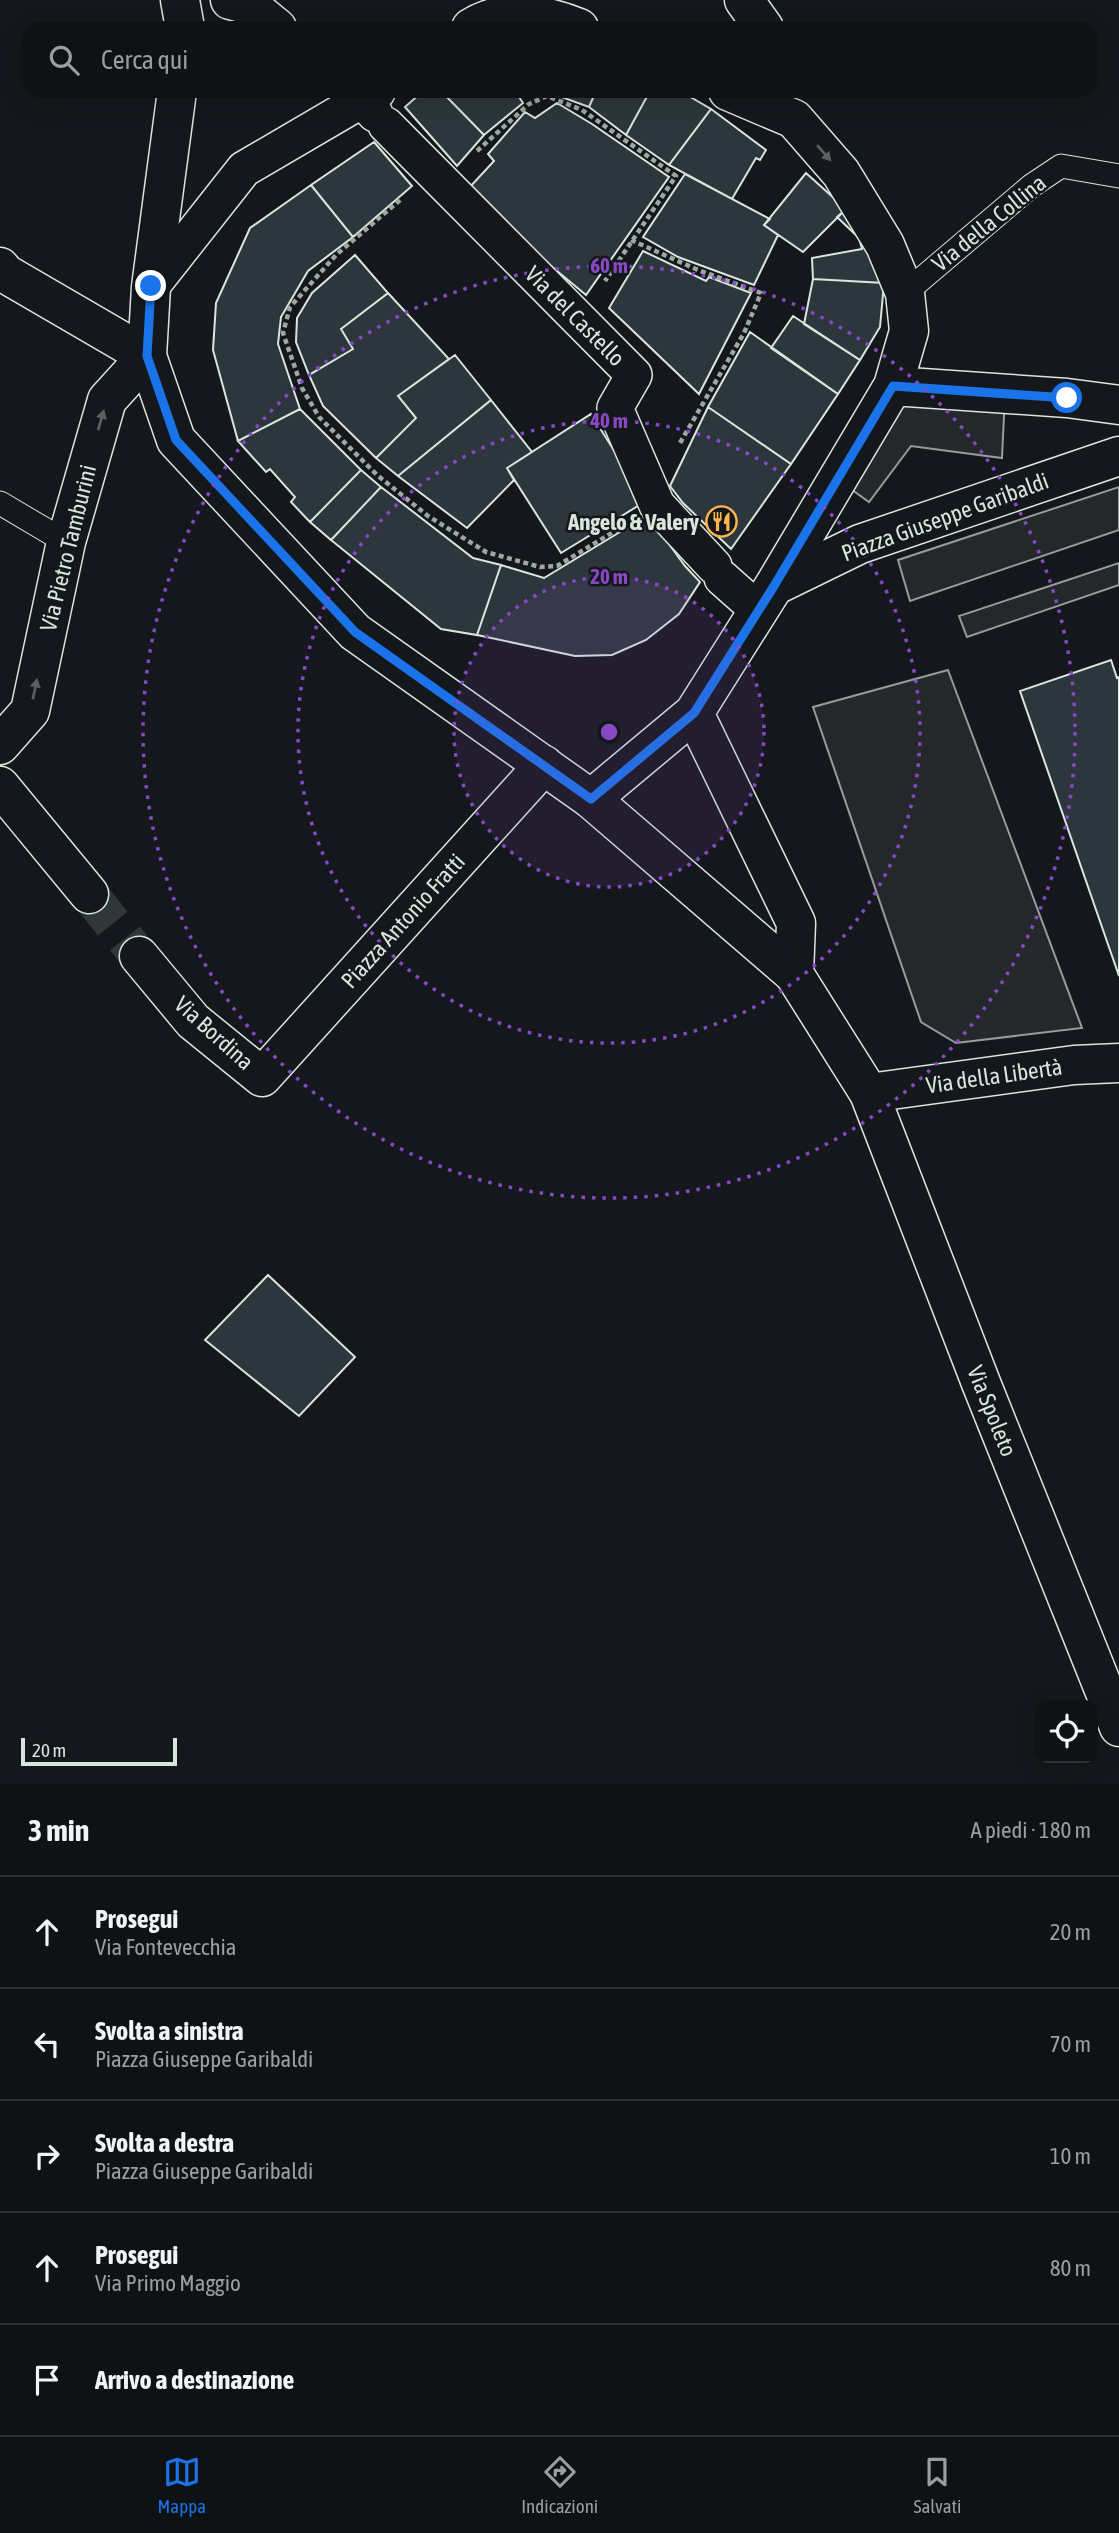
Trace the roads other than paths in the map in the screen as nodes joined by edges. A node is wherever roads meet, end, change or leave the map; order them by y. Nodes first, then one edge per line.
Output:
1 (180, 0) edge
2 (230, 0) edge
3 (744, 0) edge
4 (184, 21) edge
5 (268, 21) edge
6 (490, 21) edge
7 (563, 21) edge
8 (759, 21) edge
9 (176, 98) edge
10 (759, 98) edge
11 (370, 104) edge
12 (790, 105) edge
13 (1119, 176) edge
14 (0, 267) edge
15 (151, 286) junction
16 (905, 293) junction
17 (147, 356) junction
18 (893, 386) junction
19 (1119, 405) edge
20 (1119, 456) edge
21 (0, 503) edge
22 (66, 542) junction
23 (766, 598) junction
24 (694, 713) junction
25 (0, 745) edge
26 (544, 765) junction
27 (0, 786) edge
28 (591, 799) junction
29 (89, 894) tunnel mouth
30 (139, 956) tunnel mouth
31 (794, 974) junction
32 (1119, 1063) edge
33 (262, 1077) joint
34 (869, 1093) junction
35 (1119, 1727) edge

1 - 4 street
2 - 5 street
3 - 8 street
6 - 7 street
9 - 15 street
10 - 12 street
11 - 15 street
11 - 23 street, Via del Castello
12 -> 16 street, Piazza Giuseppe Garibaldi
13 - 16 lane, Via della Collina
14 - 17 street
15 - 17 street
16 - 18 street, Piazza Giuseppe Garibaldi
22 -> 17 street, Via Pietro Tamburini
17 - 26 street
18 - 19 street
18 - 23 street, Piazza Giuseppe Garibaldi
20 - 23 street, Piazza Giuseppe Garibaldi
21 - 22 lane
25 -> 22 street, Via Pietro Tamburini
23 - 24 street, Piazza Giuseppe Garibaldi
24 - 28 street, Piazza Giuseppe Garibaldi
24 - 31 street
26 - 28 street
26 - 33 street, Piazza Antonio Fratti
27 - 29 street
28 - 31 street
30 - 33 street, Via Bordina
31 - 34 street
32 - 34 street, Via della Libertà
34 - 35 street, Via Spoleto

